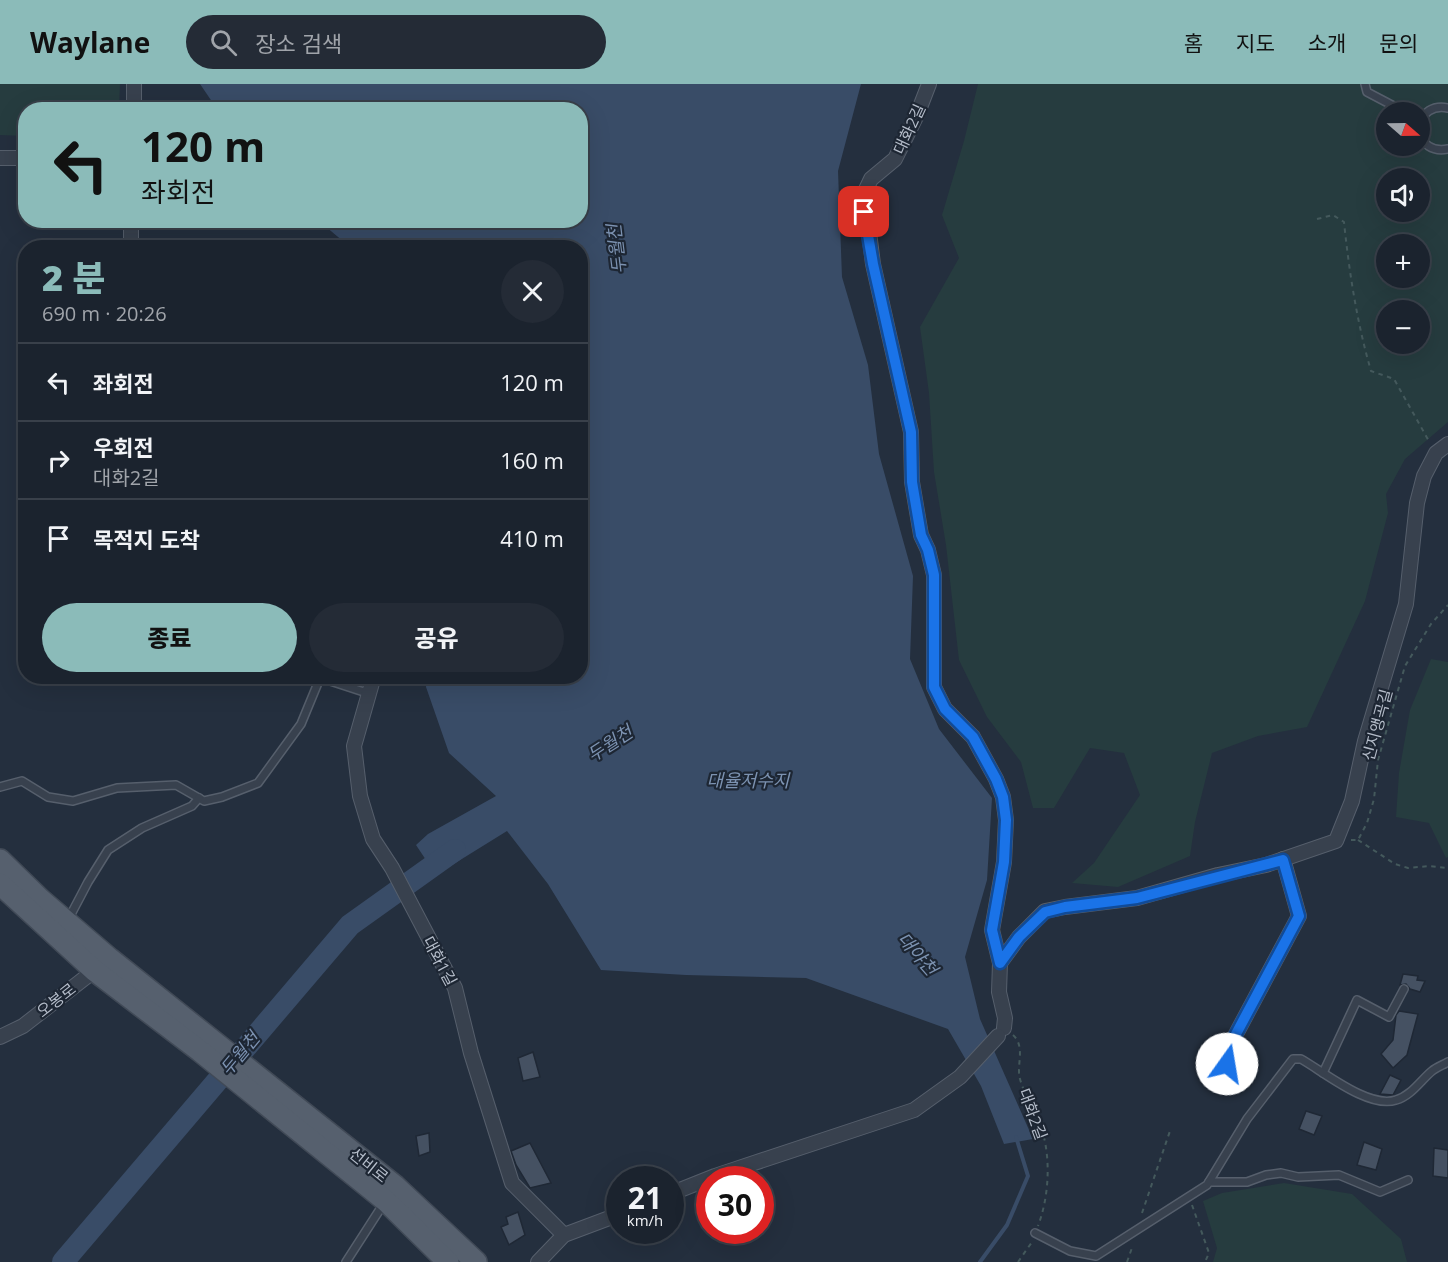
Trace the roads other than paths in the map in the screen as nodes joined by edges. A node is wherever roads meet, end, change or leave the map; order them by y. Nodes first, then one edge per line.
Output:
1 (134, 84) edge
2 (929, 84) edge
3 (1365, 84) edge
4 (134, 102) edge
5 (1386, 102) edge
6 (1448, 108) edge
7 (1430, 110) edge
8 (1430, 147) edge
9 (1448, 149) edge
10 (0, 158) edge
11 (18, 158) edge
12 (1448, 444) edge
13 (316, 684) edge
14 (340, 684) edge
15 (372, 684) edge
16 (370, 694) junction
17 (0, 788) edge
18 (199, 798) junction
19 (0, 860) edge
20 (1283, 860) junction
21 (0, 884) edge
22 (67, 922) junction
23 (1000, 963) junction
24 (102, 965) junction
25 (1404, 989) dead end
26 (0, 1037) edge
27 (1228, 1049) dead end
28 (1448, 1062) edge
29 (1323, 1072) junction
30 (251, 1081) junction
31 (1408, 1180) dead end
32 (1209, 1182) junction
33 (684, 1189) edge
34 (386, 1201) junction
35 (606, 1219) edge
36 (1035, 1233) road end
37 (564, 1235) junction
38 (346, 1262) edge
39 (448, 1262) edge
40 (476, 1262) edge
41 (538, 1262) edge

1 - 4 street
2 - 23 street, 대화2길
3 - 5 lane
6 - 7 lane
8 - 9 lane
10 - 11 street
12 - 20 street
13 - 18 lane
14 - 16 lane
15 - 16 street, 대화1길
16 - 37 street, 대화1길
17 - 18 lane
18 - 22 lane
19 - 22 main road
20 - 23 street
20 - 27 street
21 - 24 main road
22 - 24 main road
23 - 33 street, 대화2길
24 - 26 street, 오봉로
24 - 30 main road
25 - 29 lane
28 - 29 lane
29 - 32 lane
30 - 34 main road, 선비로
30 - 40 main road, 선비로
31 - 32 lane
32 - 36 lane
34 - 38 lane, 선비로
34 - 39 main road, 선비로
35 - 37 street
37 - 41 street

